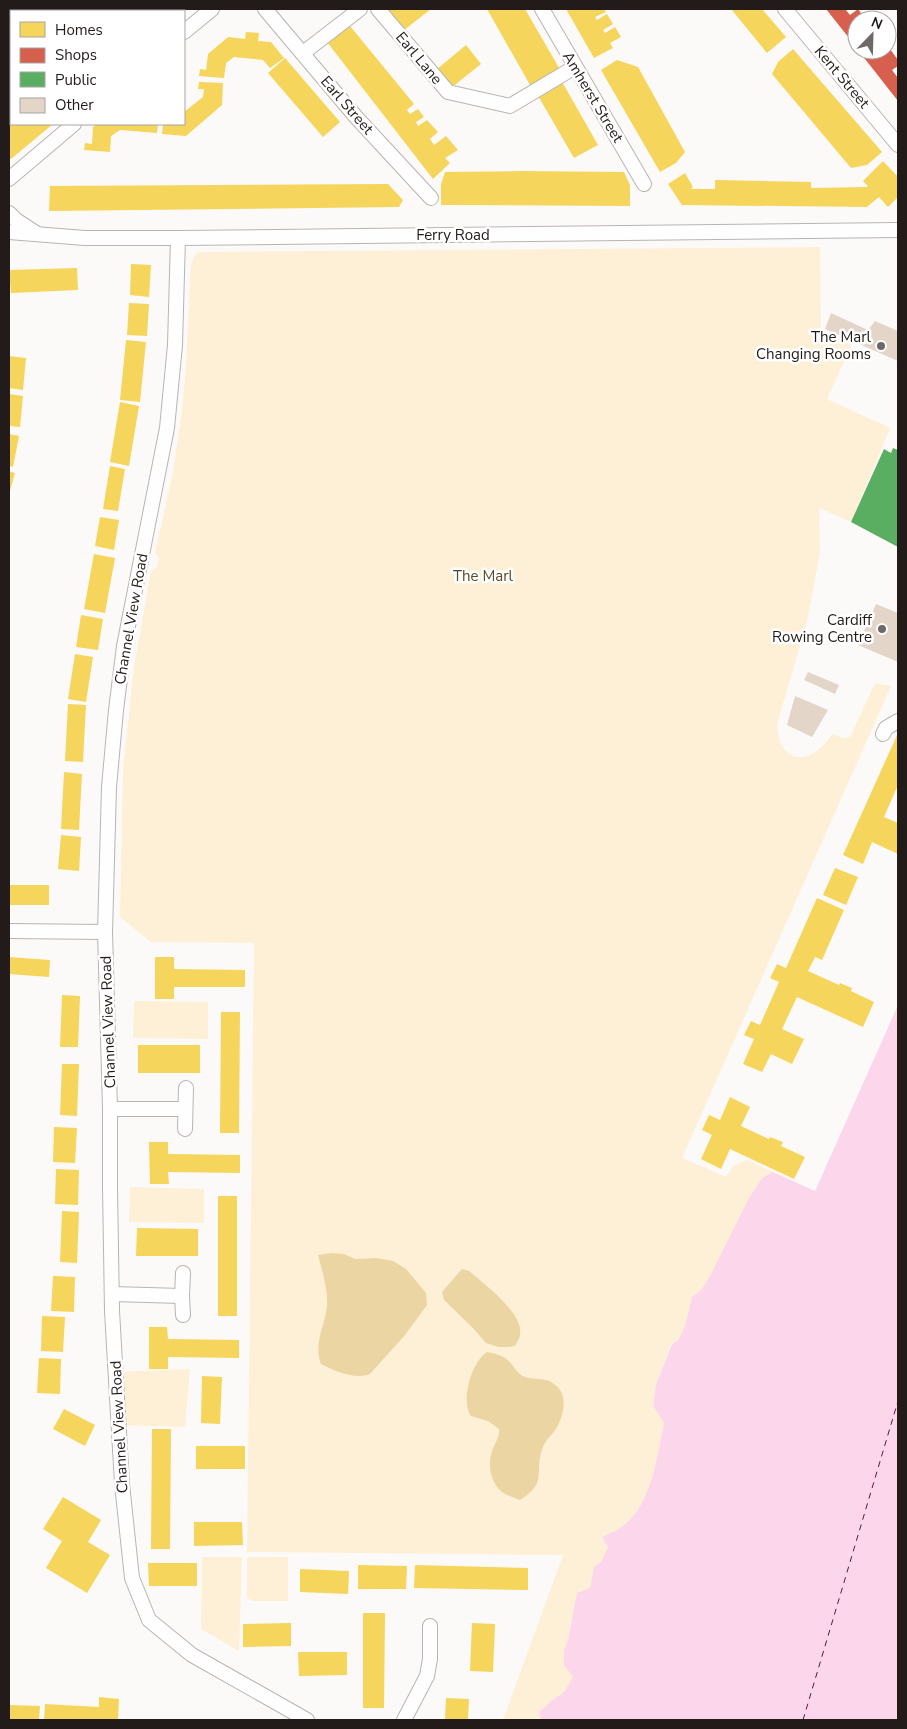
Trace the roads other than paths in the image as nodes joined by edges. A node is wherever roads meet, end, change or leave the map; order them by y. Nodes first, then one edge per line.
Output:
1 (212, 9) edge
2 (266, 9) edge
3 (360, 9) edge
4 (378, 9) edge
5 (542, 9) edge
6 (789, 10) edge
7 (185, 31) edge
8 (303, 53) junction
9 (575, 67) junction
10 (73, 125) edge
11 (898, 145) edge
12 (9, 179) edge
13 (644, 184) dead end
14 (431, 198) dead end
15 (9, 213) edge
16 (898, 230) edge
17 (9, 232) edge
18 (38, 234) junction
19 (178, 238) junction
20 (898, 721) edge
21 (883, 734) dead end
22 (9, 931) edge
23 (105, 932) junction
24 (186, 1088) dead end
25 (110, 1109) junction
26 (185, 1109) junction
27 (185, 1129) dead end
28 (183, 1274) dead end
29 (112, 1294) junction
30 (182, 1296) junction
31 (183, 1315) dead end
32 (430, 1626) dead end
33 (307, 1720) edge
34 (404, 1720) edge

1 - 7 street
2 - 8 street, Earl Street
3 - 8 street
4 - 9 street, Earl Lane
5 - 9 street, Amherst Street
6 - 11 street, Kent Street
8 - 14 street, Earl Street
9 - 13 street, Amherst Street
10 - 12 street
15 - 18 street
16 - 19 street, Ferry Road
17 - 18 street, Ferry Road
18 - 19 street, Ferry Road
19 - 23 street, Channel View Road
20 - 21 street
22 - 23 street
23 - 25 street, Channel View Road
24 - 26 street
25 - 26 street
25 - 29 street, Channel View Road
26 - 27 street
28 - 30 street
29 - 30 street
29 - 33 street, Channel View Road
30 - 31 street
32 - 34 street

